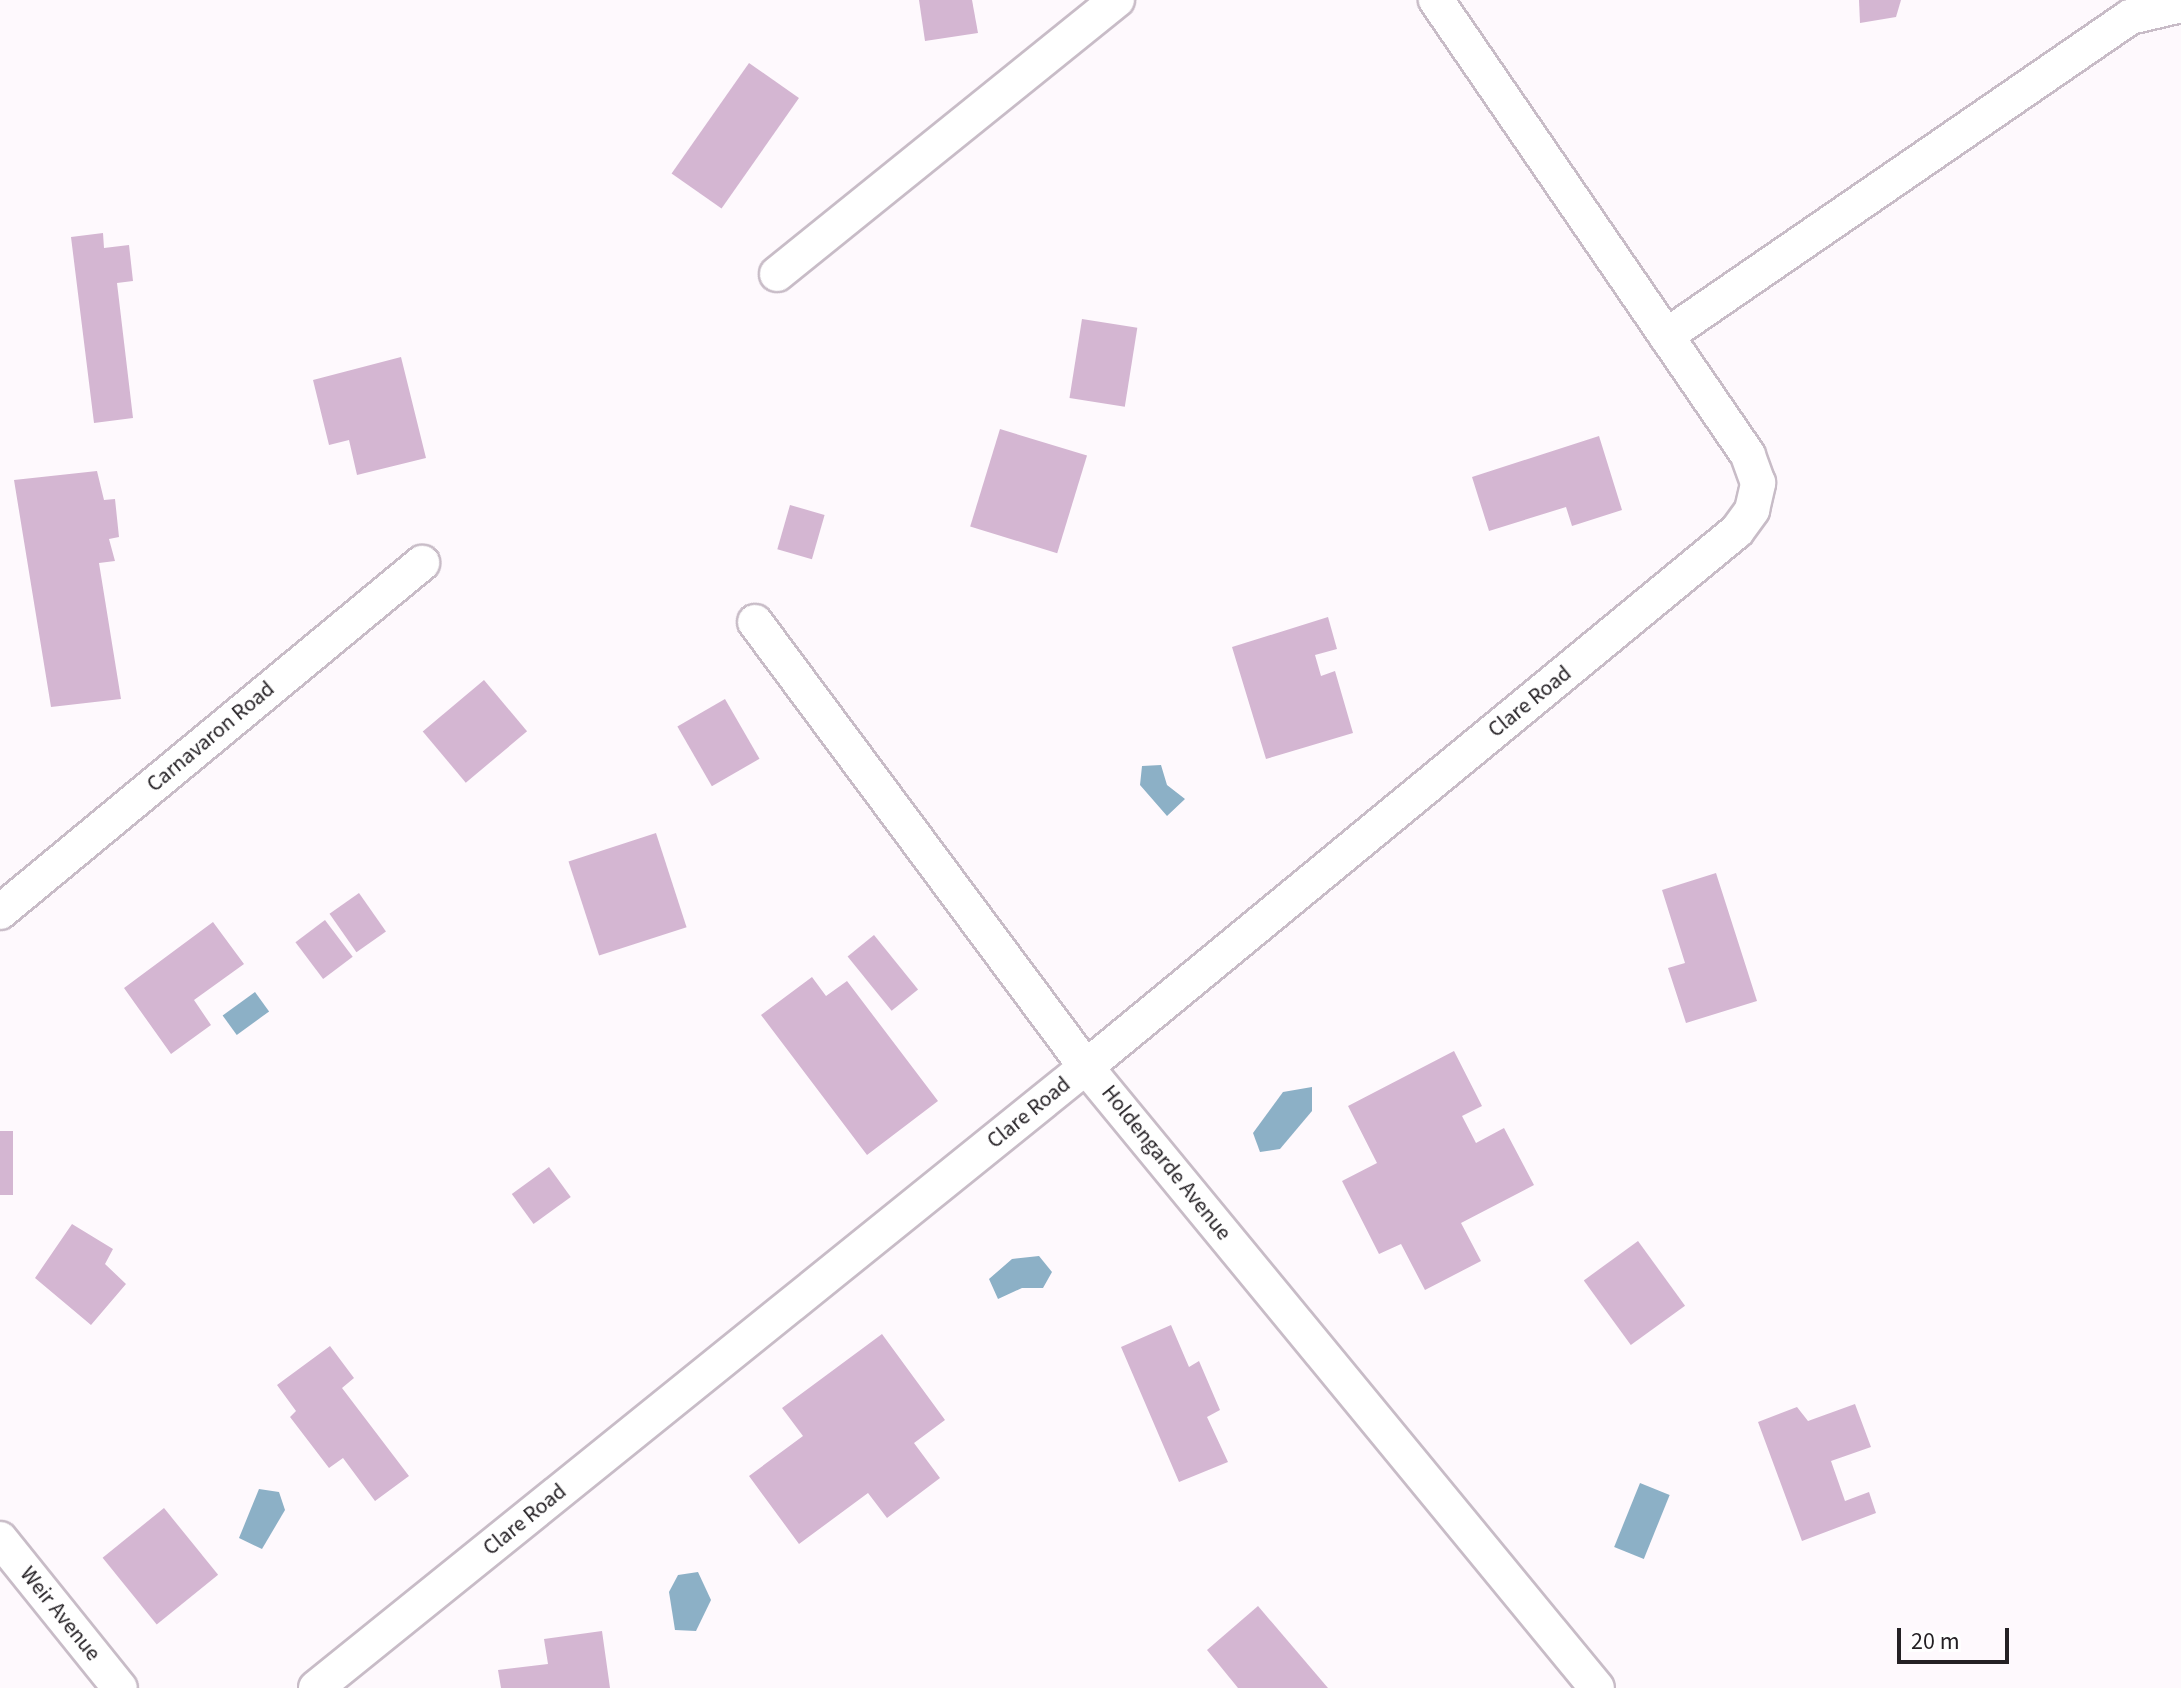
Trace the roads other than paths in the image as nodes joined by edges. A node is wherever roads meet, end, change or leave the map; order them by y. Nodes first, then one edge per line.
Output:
1 (1117, 0) edge
2 (1436, 0) edge
3 (2181, 5) edge
4 (777, 274) dead end
5 (1666, 336) junction
6 (422, 563) dead end
7 (755, 622) dead end
8 (0, 912) edge
9 (1086, 1067) junction
10 (0, 1539) edge
11 (120, 1688) edge
12 (316, 1688) edge
13 (1597, 1688) edge

1 - 4 street
2 - 5 street
3 - 5 street
5 - 9 street, Clare Road
6 - 8 street, Carnavaron Road
7 - 9 street, Holdengarde Avenue
9 - 12 street, Clare Road
9 - 13 street, Holdengarde Avenue
10 - 11 street, Weir Avenue

